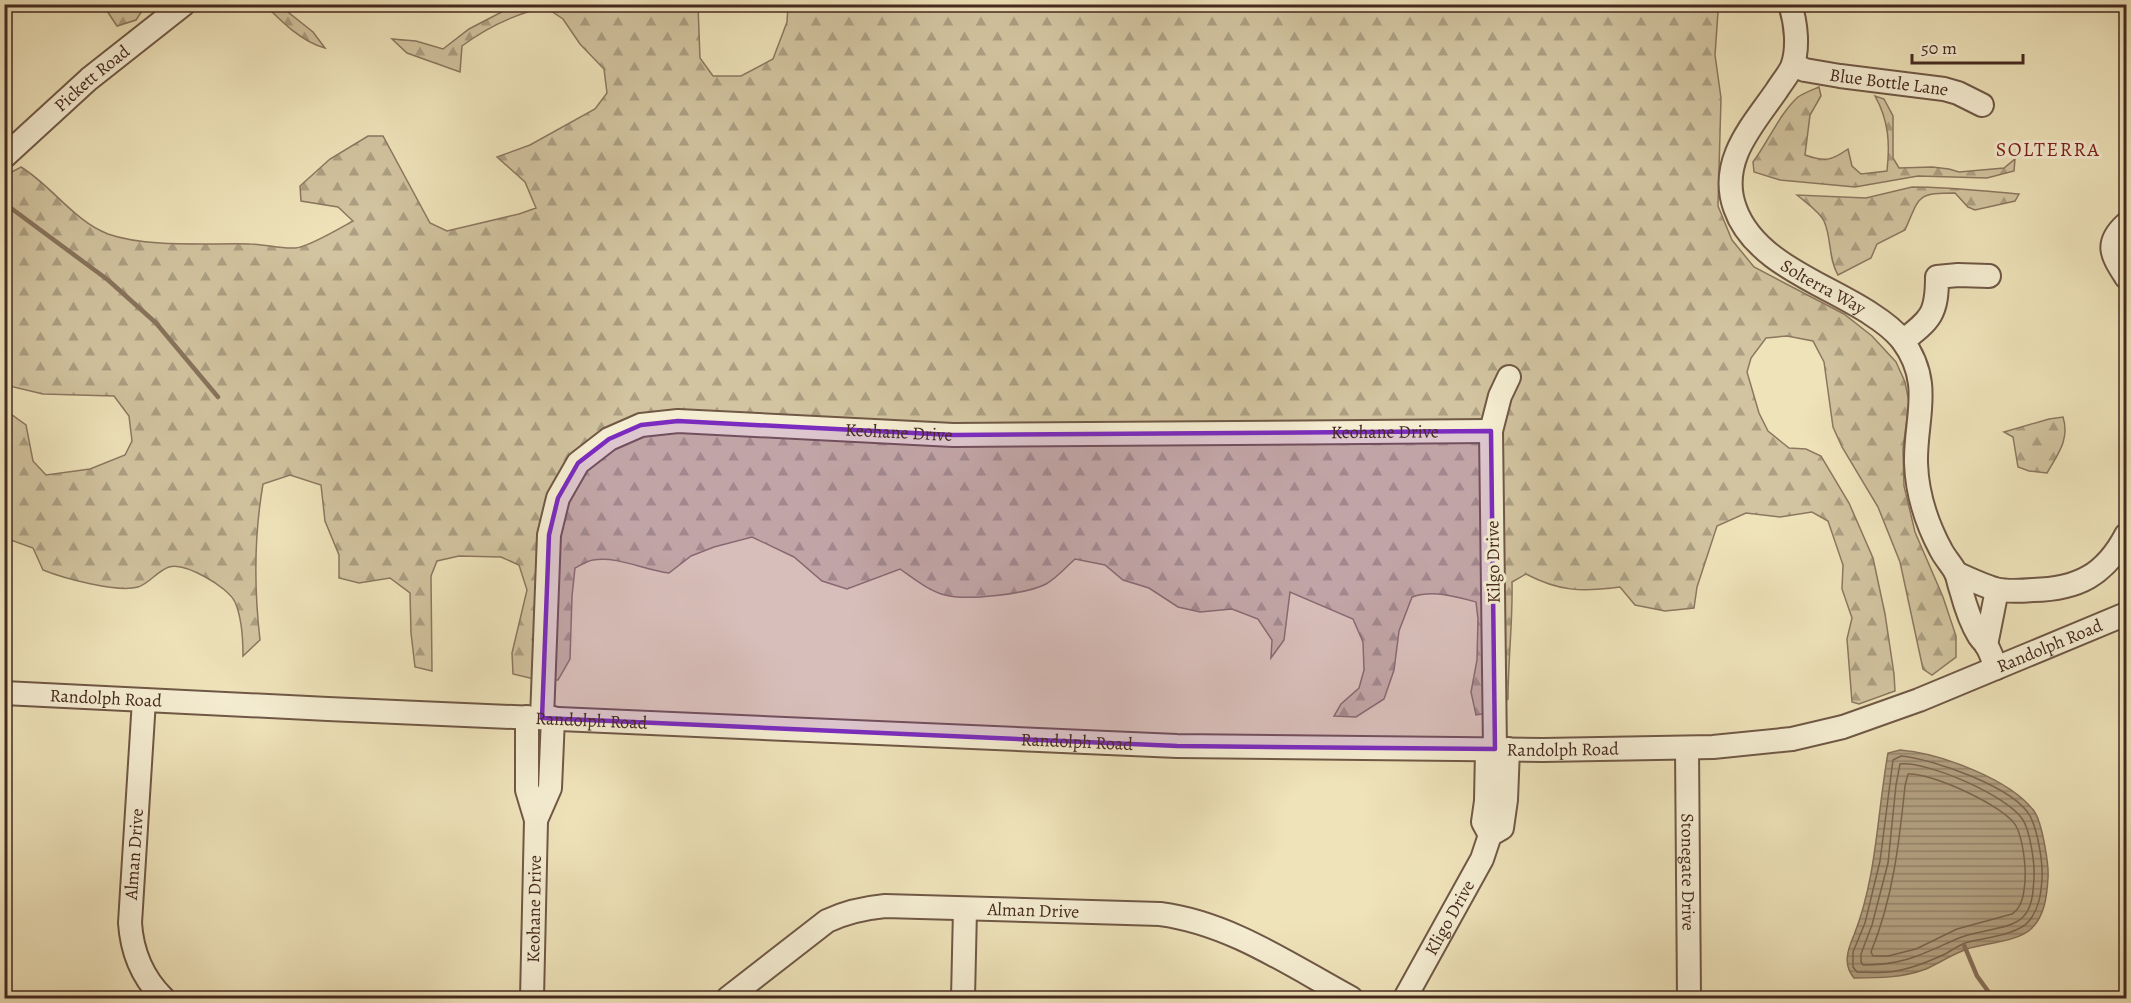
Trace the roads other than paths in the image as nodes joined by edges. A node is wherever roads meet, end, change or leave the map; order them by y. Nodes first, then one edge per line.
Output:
1 (184, 4) edge
2 (1790, 4) edge
3 (1792, 65) junction
4 (1982, 105) dead end
5 (4, 157) edge
6 (2127, 224) edge
7 (1989, 276) dead end
8 (2127, 277) edge
9 (1903, 341) junction
10 (1509, 377) dead end
11 (1491, 431) junction
12 (2127, 535) edge
13 (1956, 573) junction
14 (1997, 590) junction
15 (2127, 614) edge
16 (1986, 645) junction
17 (1996, 668) junction
18 (4, 693) edge
19 (144, 700) junction
20 (541, 718) junction
21 (1687, 748) junction
22 (1496, 749) junction
23 (965, 909) junction
24 (163, 999) edge
25 (532, 999) edge
26 (728, 999) edge
27 (963, 999) edge
28 (1351, 999) edge
29 (1405, 999) edge
30 (1689, 999) edge

1 - 5 street, Pickett Road
2 - 3 street, Solterra Way
3 - 4 street, Blue Bottle Lane
3 - 9 street, Solterra Way
6 - 8 street
7 - 9 street
9 - 13 street, Solterra Way
10 - 11 street, Kilgo Drive
11 - 20 street, Keohane Drive
11 - 22 street, Kilgo Drive
12 - 14 street
13 - 14 street
13 - 16 street, Solterra Way
14 - 16 street
15 - 17 street, Randolph Road
16 - 17 street, Solterra Way
17 - 21 street, Randolph Road
18 - 19 street, Randolph Road
19 - 20 street, Randolph Road
19 - 24 street, Alman Drive
20 - 22 street, Randolph Road
20 - 25 street, Keohane Drive
21 - 22 street, Randolph Road
21 - 30 street, Stonegate Drive
22 - 29 street, Kligo Drive
23 - 26 street, Alman Drive
23 - 27 street
23 - 28 street, Alman Drive

